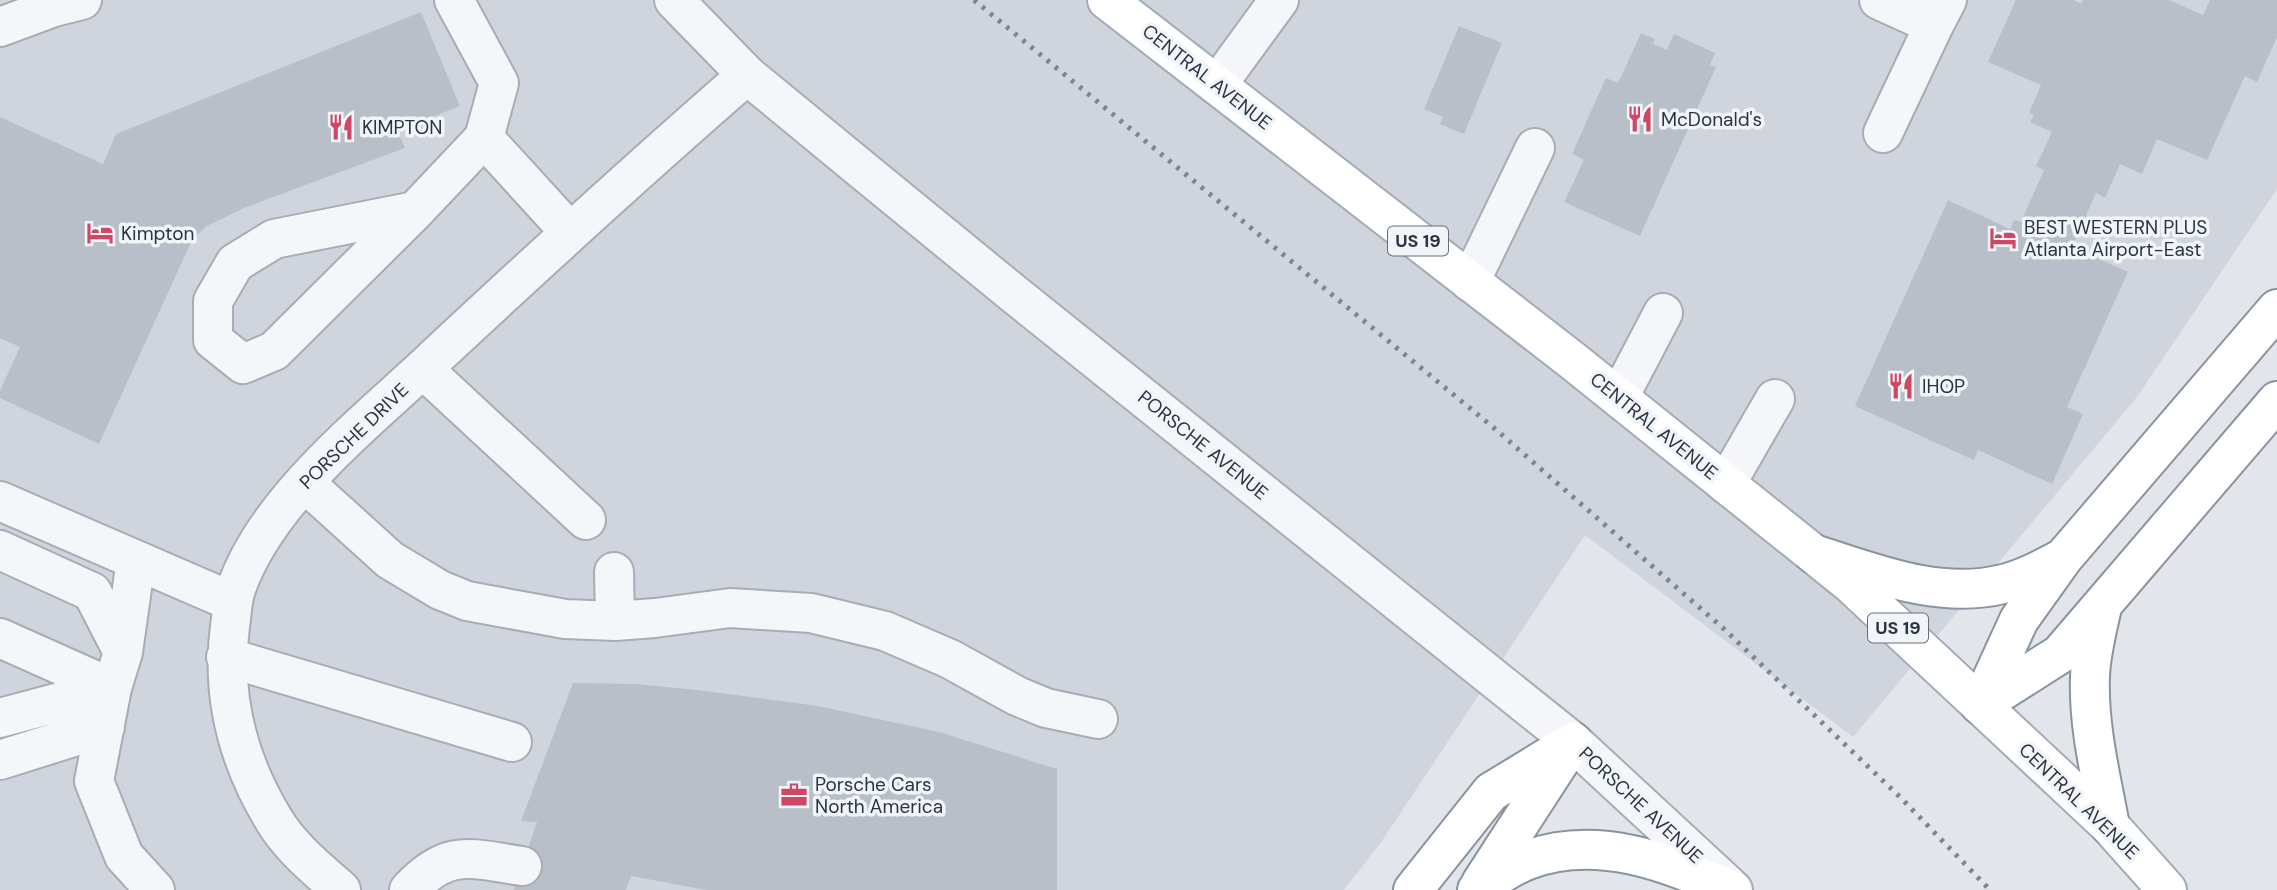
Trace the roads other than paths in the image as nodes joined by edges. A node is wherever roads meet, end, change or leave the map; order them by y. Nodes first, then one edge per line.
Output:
1 (82, 0) edge
2 (454, 0) edge
3 (674, 0) edge
4 (1107, 0) edge
5 (1280, 0) edge
6 (1879, 0) edge
7 (1941, 13) edge
8 (0, 27) edge
9 (747, 75) junction
10 (1217, 85) junction
11 (1883, 132) dead end
12 (484, 138) junction
13 (1535, 148) dead end
14 (415, 211) junction
15 (569, 231) junction
16 (1470, 282) junction
17 (2277, 309) edge
18 (1663, 313) dead end
19 (423, 369) junction
20 (1619, 397) junction
21 (1775, 398) dead end
22 (2277, 401) edge
23 (305, 483) junction
24 (1726, 484) junction
25 (0, 501) edge
26 (586, 520) dead end
27 (0, 550) edge
28 (1814, 554) junction
29 (2064, 557) junction
30 (136, 559) junction
31 (614, 572) dead end
32 (233, 602) junction
33 (2102, 604) junction
34 (615, 621) junction
35 (0, 638) edge
36 (123, 652) junction
37 (226, 657) junction
38 (112, 688) junction
39 (1980, 705) junction
40 (0, 718) edge
41 (1098, 719) dead end
42 (105, 727) junction
43 (512, 741) dead end
44 (1573, 742) junction
45 (0, 760) edge
46 (2110, 826) junction
47 (522, 866) dead end
48 (155, 890) edge
49 (341, 890) edge
50 (409, 890) edge
51 (1413, 890) edge
52 (1477, 890) edge
53 (1732, 890) edge
54 (2167, 890) edge

1 - 8 street
2 - 12 street
3 - 9 street, PORSCHE AVENUE
4 - 10 main road, CENTRAL AVENUE / US 19
5 - 10 street
6 - 7 street
7 - 11 street
9 - 15 street, PORSCHE DRIVE
9 - 44 street, PORSCHE AVENUE
10 - 16 main road, CENTRAL AVENUE / US 19
12 - 14 street
12 - 15 street
13 - 16 street
14 - 14 street
15 - 19 street, PORSCHE DRIVE
16 - 20 main road, CENTRAL AVENUE / US 19
17 - 29 main road
18 - 20 street
19 - 23 street, PORSCHE DRIVE
19 - 26 street
20 - 24 main road, CENTRAL AVENUE / US 19
21 - 24 street
22 - 33 main road
23 - 32 street, PORSCHE DRIVE
23 - 34 street
24 - 28 main road, CENTRAL AVENUE / US 19
25 - 30 street
27 - 36 street
28 - 29 main road
28 - 39 main road, CENTRAL AVENUE / US 19
29 - 39 main road
30 - 32 street
30 - 36 street
31 - 34 street
32 - 37 street, PORSCHE DRIVE
33 - 39 main road
33 - 46 main road
34 - 41 street
35 - 38 street
36 - 38 street
37 - 43 street
37 - 49 street, PORSCHE DRIVE
38 - 40 street
38 - 42 street
39 - 46 main road, CENTRAL AVENUE / US 19
42 - 45 street
42 - 48 street
44 - 51 main road
44 - 52 main road
44 - 53 street, PORSCHE AVENUE
46 - 54 main road, CENTRAL AVENUE / US 19
47 - 50 street
52 - 53 main road

